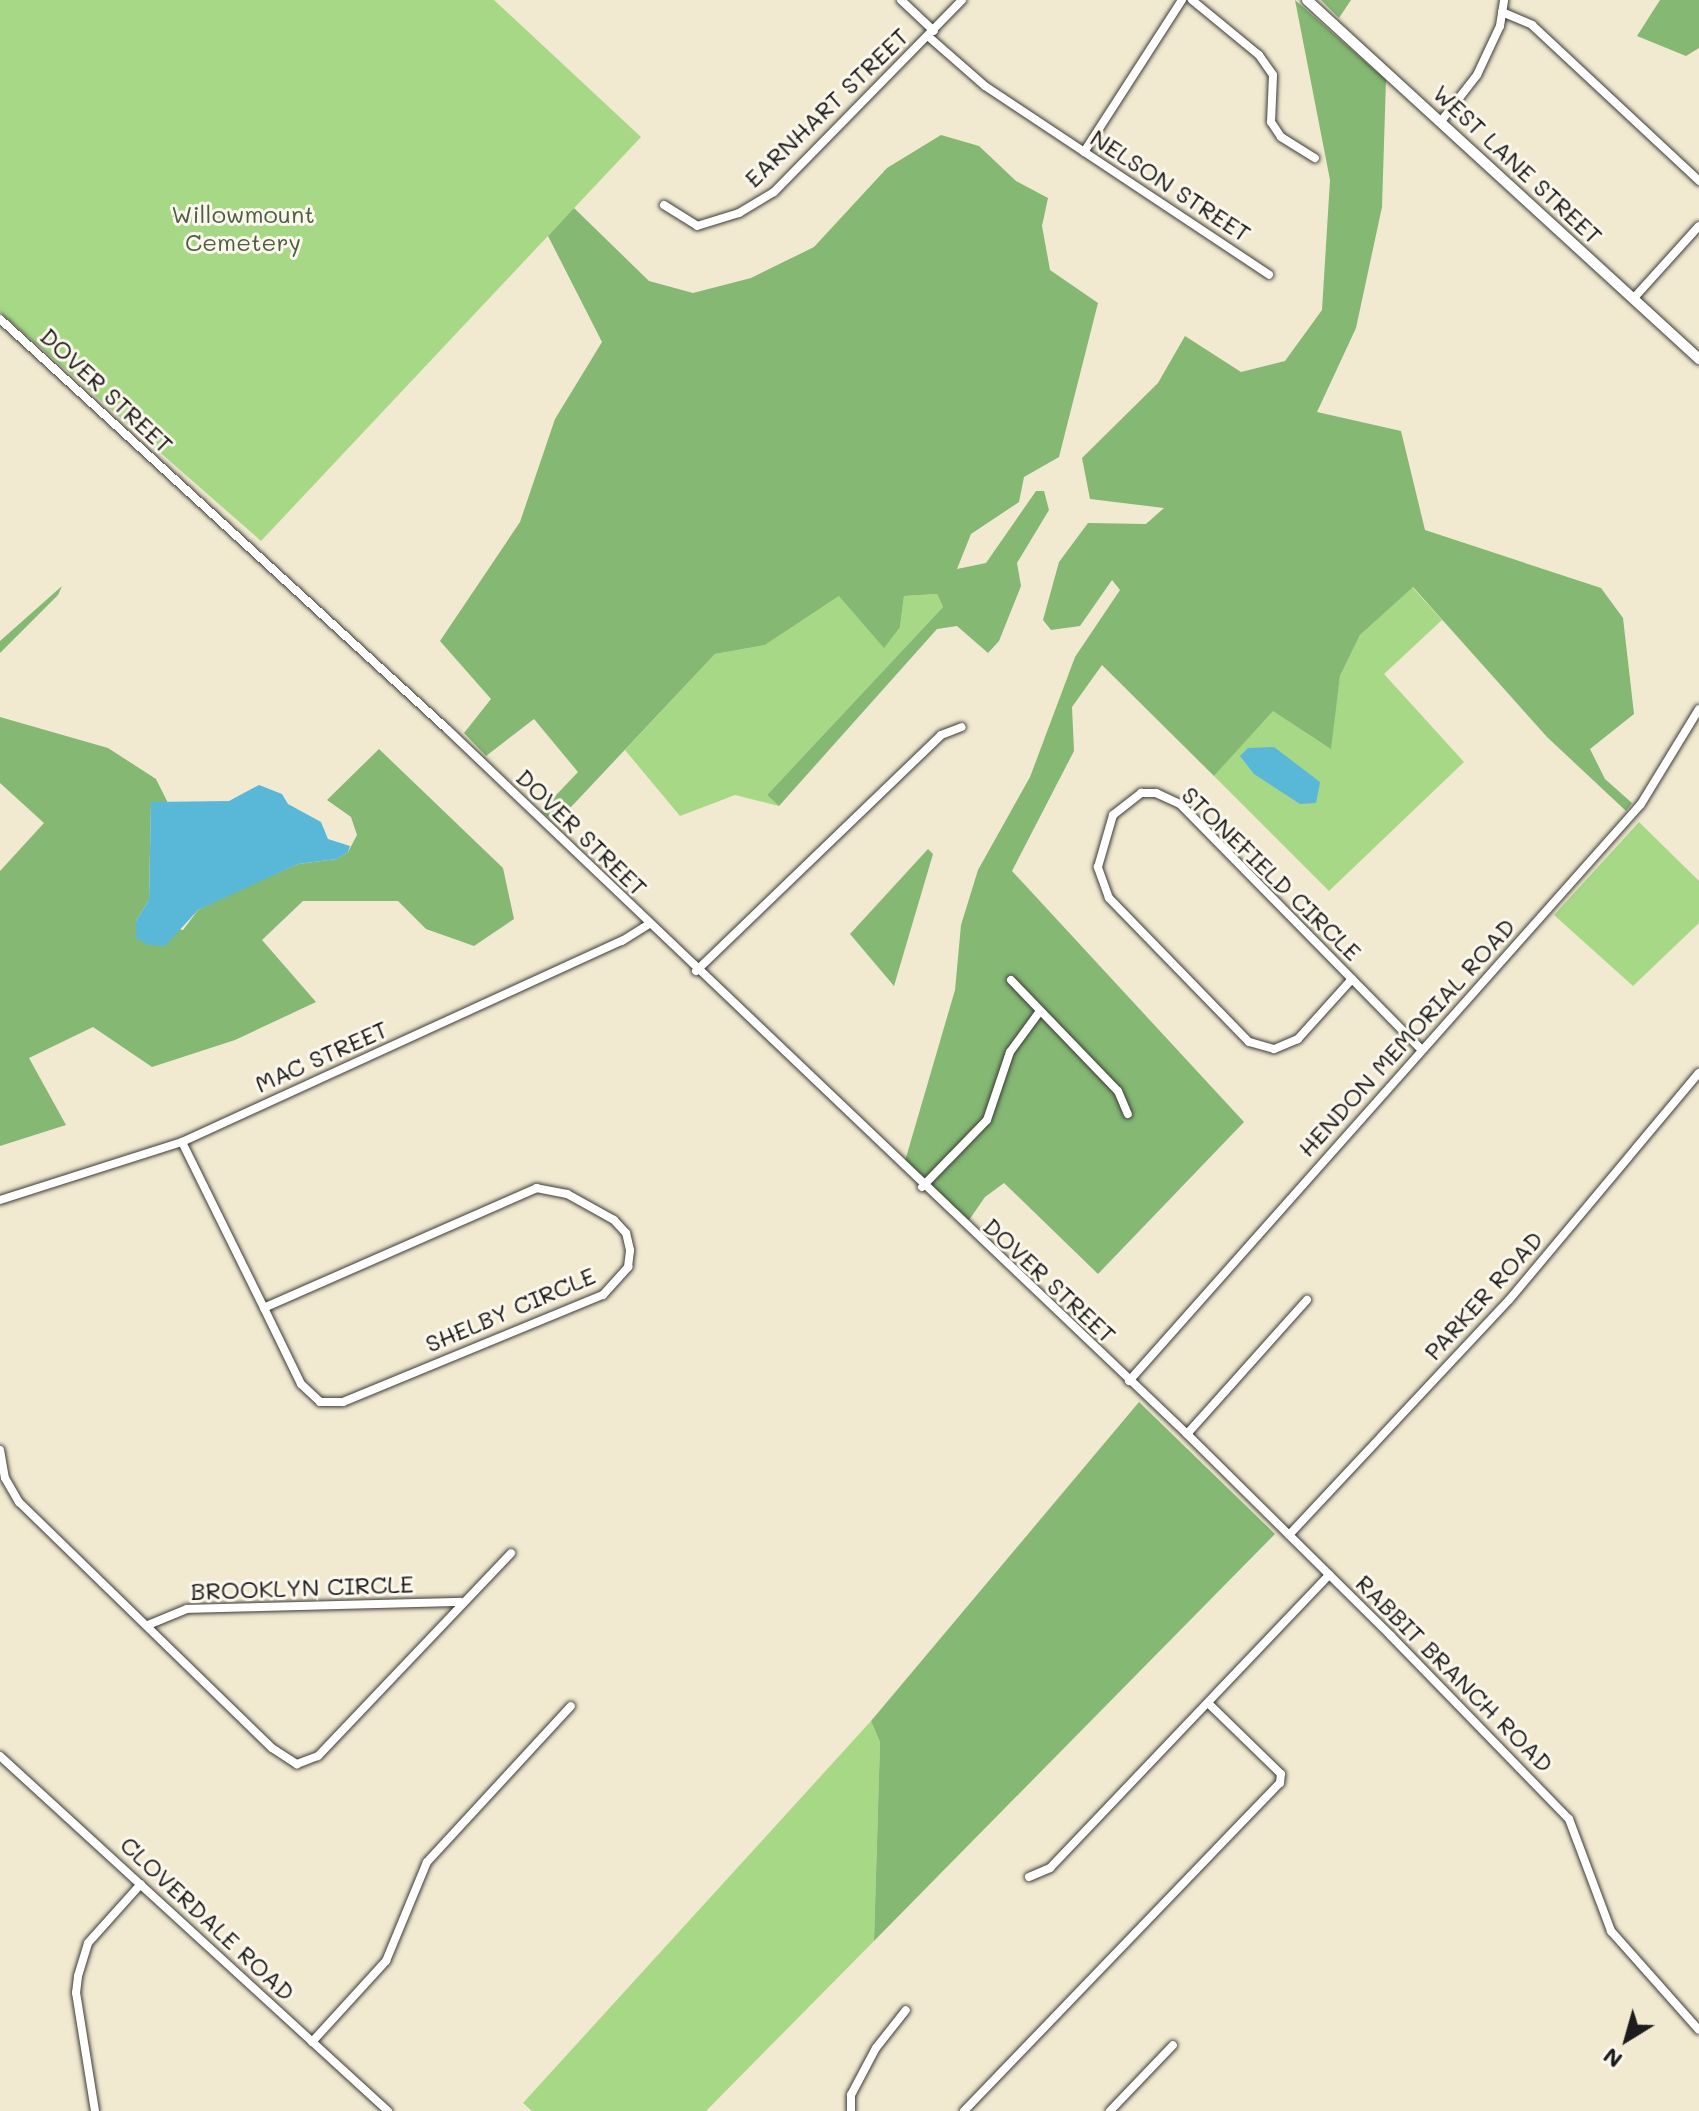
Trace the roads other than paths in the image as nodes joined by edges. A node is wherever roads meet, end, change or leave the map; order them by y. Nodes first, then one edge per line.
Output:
1 (901, 0) edge
2 (962, 0) edge
3 (1182, 0) edge
4 (1192, 0) edge
5 (1307, 0) edge
6 (1504, 0) edge
7 (1502, 12) junction
8 (932, 34) junction
9 (1442, 120) junction
10 (1084, 152) junction
11 (1315, 158) dead end
12 (1699, 181) edge
13 (664, 205) dead end
14 (1699, 226) edge
15 (1269, 275) dead end
16 (1633, 299) junction
17 (0, 319) edge
18 (1699, 359) edge
19 (1699, 709) edge
20 (962, 727) dead end
21 (649, 924) junction
22 (696, 971) junction
23 (1352, 979) junction
24 (1011, 980) dead end
25 (1040, 1011) junction
26 (1422, 1050) junction
27 (1699, 1073) edge
28 (1128, 1114) dead end
29 (182, 1142) junction
30 (922, 1187) junction
31 (0, 1200) edge
32 (1307, 1300) dead end
33 (264, 1308) junction
34 (1129, 1381) junction
35 (1187, 1434) junction
36 (0, 1450) edge
37 (1289, 1535) junction
38 (511, 1553) dead end
39 (1329, 1575) junction
40 (461, 1602) junction
41 (148, 1625) junction
42 (1208, 1703) junction
43 (571, 1706) dead end
44 (0, 1756) edge
45 (1029, 1877) dead end
46 (141, 1884) junction
47 (906, 2010) dead end
48 (1699, 2030) edge
49 (312, 2042) junction
50 (1173, 2045) dead end
51 (95, 2111) edge
52 (388, 2111) edge
53 (851, 2111) edge
54 (964, 2111) edge
55 (1110, 2111) edge

1 - 8 street, NELSON STREET
2 - 8 street, EARNHART STREET
3 - 10 street
4 - 11 street
5 - 9 street, WEST LANE STREET
6 - 7 street
7 - 9 street
7 - 12 street
8 - 10 street, NELSON STREET
8 - 13 street, EARNHART STREET
9 - 16 street, WEST LANE STREET
10 - 15 street, NELSON STREET
14 - 16 street
16 - 18 street, WEST LANE STREET
17 - 21 street, DOVER STREET
19 - 26 street, HENDON MEMORIAL ROAD
20 - 22 street
21 - 22 street, DOVER STREET
21 - 29 street, MAC STREET
22 - 30 street, DOVER STREET
23 - 23 street, STONEFIELD CIRCLE
23 - 26 street, STONEFIELD CIRCLE
24 - 25 street
25 - 28 street
25 - 30 street
26 - 34 street, HENDON MEMORIAL ROAD
27 - 37 street, PARKER ROAD
29 - 31 street, MAC STREET
29 - 33 street, SHELBY CIRCLE
30 - 34 street, DOVER STREET
32 - 35 street
33 - 33 street, SHELBY CIRCLE
34 - 35 street, RABBIT BRANCH ROAD
35 - 37 street, RABBIT BRANCH ROAD
36 - 41 street
37 - 39 street, RABBIT BRANCH ROAD
38 - 40 street
39 - 42 street
39 - 48 street, RABBIT BRANCH ROAD
40 - 41 street, BROOKLYN CIRCLE
40 - 41 street
42 - 45 street
42 - 54 street
43 - 49 street
44 - 46 street, CLOVERDALE ROAD
46 - 49 street, CLOVERDALE ROAD
46 - 51 street
47 - 53 street
49 - 52 street, CLOVERDALE ROAD
50 - 55 street

